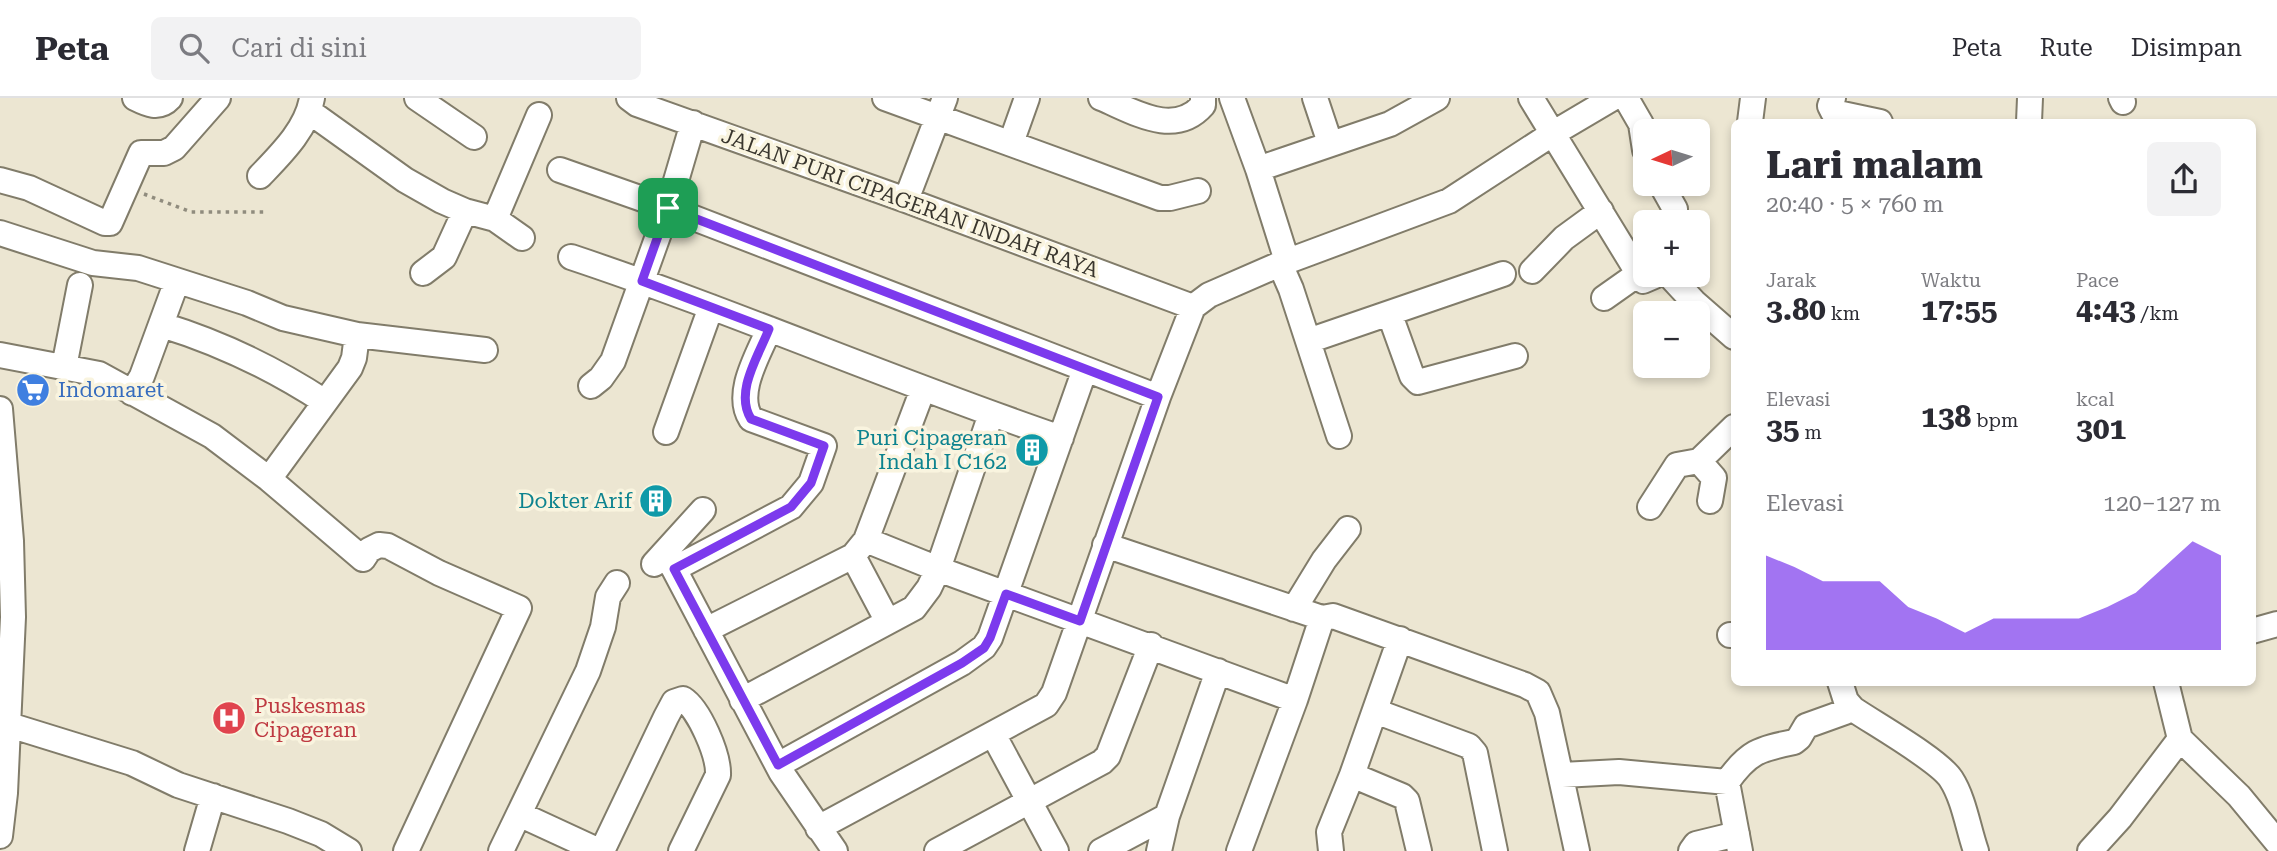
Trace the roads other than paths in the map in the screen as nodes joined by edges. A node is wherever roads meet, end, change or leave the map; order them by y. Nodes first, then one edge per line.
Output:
1 (135, 98) edge
2 (170, 98) edge
3 (218, 98) edge
4 (417, 98) edge
5 (629, 98) edge
6 (885, 98) edge
7 (1027, 98) edge
8 (1102, 98) edge
9 (1203, 98) edge
10 (1232, 98) edge
11 (1315, 98) edge
12 (1437, 98) edge
13 (1531, 98) edge
14 (1613, 98) edge
15 (1626, 98) edge
16 (1753, 98) edge
17 (1833, 98) edge
18 (2030, 98) edge
19 (311, 105) edge
20 (941, 108) edge
21 (539, 115) dead end
22 (1638, 119) edge
23 (1750, 119) edge
24 (1866, 119) edge
25 (2029, 119) edge
26 (694, 123) junction
27 (1552, 134) junction
28 (474, 137) dead end
29 (1011, 143) junction
30 (1330, 143) junction
31 (1258, 169) junction
32 (560, 170) dead end
33 (260, 176) dead end
34 (0, 180) edge
35 (1198, 191) dead end
36 (1668, 196) edge
37 (906, 201) junction
38 (668, 208) junction
39 (1675, 209) dead end
40 (465, 211) junction
41 (1601, 211) junction
42 (495, 219) junction
43 (0, 233) edge
44 (522, 238) dead end
45 (571, 257) dead end
46 (1633, 258) edge
47 (1283, 262) junction
48 (1532, 271) dead end
49 (424, 273) dead end
50 (1503, 274) dead end
51 (642, 281) junction
52 (1633, 284) edge
53 (80, 285) dead end
54 (1680, 287) edge
55 (174, 289) dead end
56 (1604, 298) dead end
57 (711, 307) junction
58 (1193, 307) junction
59 (1390, 315) junction
60 (162, 325) junction
61 (769, 329) junction
62 (1731, 334) edge
63 (1308, 341) junction
64 (356, 347) junction
65 (485, 350) dead end
66 (0, 355) edge
67 (1515, 356) dead end
68 (64, 367) junction
69 (1085, 369) junction
70 (591, 386) dead end
71 (923, 389) junction
72 (132, 393) junction
73 (1158, 397) junction
74 (326, 402) junction
75 (0, 409) edge
76 (991, 414) junction
77 (1731, 431) edge
78 (666, 432) dead end
79 (1339, 436) dead end
80 (1060, 438) junction
81 (2, 444) edge
82 (1699, 461) junction
83 (269, 480) junction
84 (1710, 501) dead end
85 (1650, 507) dead end
86 (703, 510) dead end
87 (1348, 529) dead end
88 (1105, 545) junction
89 (859, 548) junction
90 (664, 562) junction
91 (939, 569) junction
92 (617, 583) dead end
93 (1006, 594) junction
94 (1294, 609) junction
95 (1322, 618) junction
96 (1080, 621) junction
97 (888, 622) junction
98 (2277, 624) edge
99 (2256, 630) edge
100 (706, 631) junction
101 (1400, 639) junction
102 (1151, 645) junction
103 (1218, 671) junction
104 (1841, 686) edge
105 (2167, 686) edge
106 (742, 700) junction
107 (1296, 700) junction
108 (1375, 711) junction
109 (1845, 712) dead end
110 (6, 724) junction
111 (993, 734) junction
112 (2180, 739) junction
113 (778, 765) junction
114 (1352, 775) junction
115 (1562, 775) junction
116 (1727, 782) junction
117 (2, 792) edge
118 (213, 796) junction
119 (1030, 801) junction
120 (519, 814) junction
121 (1167, 816) junction
122 (818, 828) junction
123 (0, 836) edge
124 (2277, 842) edge
125 (1141, 843) edge
126 (1738, 843) edge
127 (197, 851) edge
128 (349, 851) edge
129 (406, 851) edge
130 (501, 851) edge
131 (601, 851) edge
132 (681, 851) edge
133 (835, 851) edge
134 (937, 851) edge
135 (1056, 851) edge
136 (1101, 851) edge
137 (1159, 851) edge
138 (1239, 851) edge
139 (1331, 851) edge
140 (1419, 851) edge
141 (1495, 851) edge
142 (1577, 851) edge
143 (1691, 851) edge
144 (1976, 851) edge
145 (2090, 851) edge

1 - 2 street
3 - 34 street
4 - 28 street
5 - 26 street, JALAN PURI CIPAGERAN INDAH RAYA
6 - 20 street
7 - 29 street
8 - 9 street
10 - 31 street
11 - 30 street
12 - 30 street
13 - 27 street
14 - 27 street
15 - 22 street
16 - 23 street
17 - 24 street
18 - 25 street
19 - 33 street
19 - 40 street
20 - 29 street
20 - 37 street
21 - 42 street
26 - 37 street, JALAN PURI CIPAGERAN INDAH RAYA
26 - 38 street
27 - 41 street
27 - 47 street
29 - 35 street
30 - 31 street
31 - 47 street
32 - 38 street
36 - 39 street
37 - 58 street, JALAN PURI CIPAGERAN INDAH RAYA
38 - 51 street
38 - 69 street
40 - 42 street
40 - 49 street
41 - 46 street
41 - 48 street
42 - 44 street
43 - 64 street
45 - 51 street
47 - 58 street
47 - 63 street
50 - 59 street
51 - 57 street
51 - 70 street
52 - 56 street
53 - 68 street
54 - 62 street
55 - 60 street
57 - 61 street
57 - 78 street
58 - 73 street
59 - 63 street
59 - 67 street
60 - 72 street
60 - 74 street
61 - 71 street
61 - 90 street
63 - 79 street
64 - 65 street
64 - 74 street
66 - 68 street
68 - 72 street
69 - 73 street
69 - 80 street
71 - 76 street
71 - 89 street
72 - 83 street
73 - 88 street
74 - 83 street
75 - 81 street
76 - 80 street
76 - 91 street
77 - 82 street
80 - 93 street
81 - 110 street
82 - 84 street
82 - 85 street
83 - 129 street
86 - 90 street
87 - 94 street
88 - 94 street
88 - 96 street
89 - 91 street
89 - 97 street
89 - 100 street
90 - 100 street
91 - 93 street
91 - 97 street
92 - 120 street
93 - 96 street
93 - 113 street
94 - 95 street
95 - 101 street
95 - 107 street
96 - 102 street
96 - 111 street
97 - 106 street
98 - 99 street
100 - 106 street
101 - 108 street
101 - 115 street
102 - 103 street
102 - 119 street
103 - 107 street
103 - 121 street
104 - 144 street
105 - 112 street
106 - 113 street
107 - 138 street
108 - 114 street
108 - 141 street
109 - 116 street
110 - 117 street
110 - 118 street
111 - 119 street
111 - 122 street
112 - 124 street
112 - 145 street
113 - 122 street
114 - 139 street
114 - 140 street
115 - 116 street
115 - 142 street
116 - 126 street
117 - 123 street
118 - 127 street
118 - 128 street
119 - 134 street
119 - 135 street
120 - 130 street
120 - 131 street
121 - 125 street
121 - 137 street
122 - 133 street
125 - 136 street
126 - 143 street
131 - 132 street

